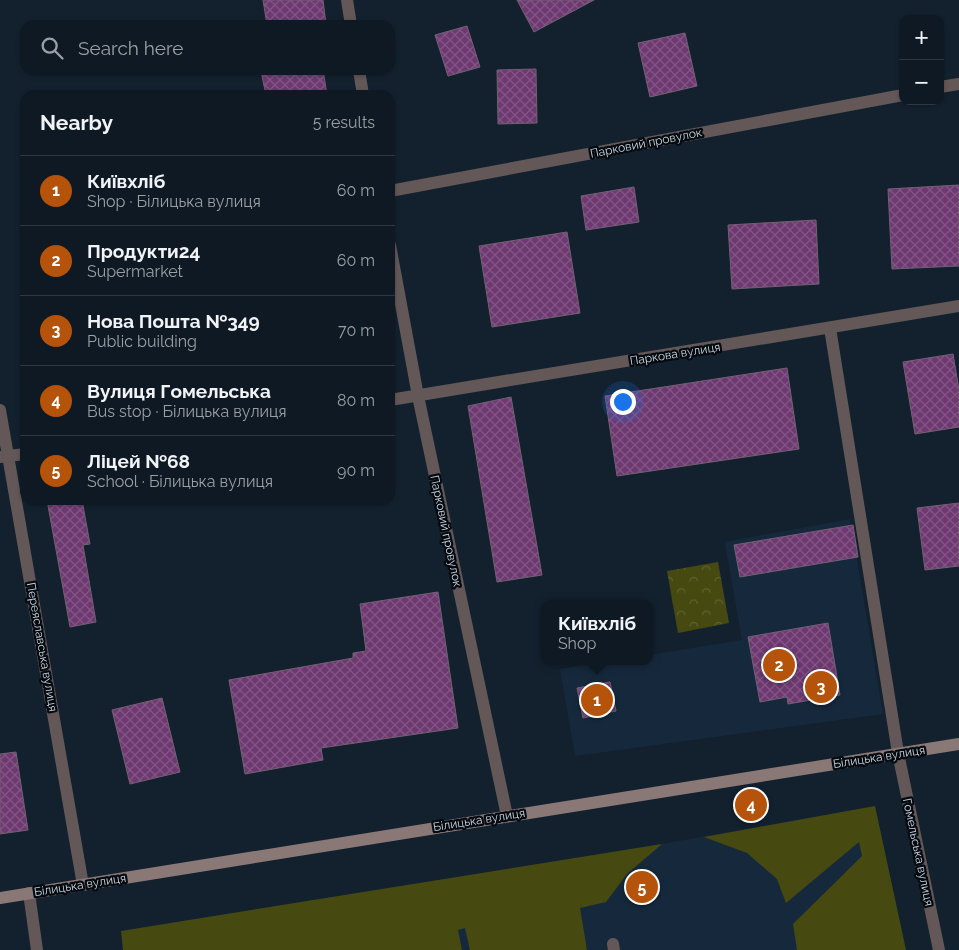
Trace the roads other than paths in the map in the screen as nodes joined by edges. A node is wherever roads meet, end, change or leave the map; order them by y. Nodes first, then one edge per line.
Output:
1 (347, 0) edge
2 (350, 20) edge
3 (360, 75) edge
4 (959, 84) edge
5 (944, 86) edge
6 (362, 90) edge
7 (899, 96) edge
8 (395, 190) edge
9 (395, 272) edge
10 (959, 306) edge
11 (830, 328) junction
12 (418, 396) junction
13 (395, 399) edge
14 (0, 410) edge
15 (20, 455) edge
16 (4, 457) edge
17 (959, 744) edge
18 (898, 753) junction
19 (507, 816) junction
20 (83, 884) junction
21 (29, 893) junction
22 (0, 898) edge
23 (37, 950) edge
24 (938, 950) edge

1 - 2 street
3 - 6 street
4 - 5 street
7 - 8 street, Парковий провулок
9 - 12 street, Парковий провулок
10 - 11 street, Паркова вулиця
11 - 12 street, Паркова вулиця
11 - 18 street, Гомельська вулиця
12 - 13 street, Паркова вулиця
12 - 19 street, Парковий провулок
14 - 16 street, Переяславська вулиця
15 - 16 street
16 - 20 street, Переяславська вулиця
17 - 18 main road, Білицька вулиця
18 - 19 main road, Білицька вулиця
18 - 24 street, Гомельська вулиця
19 - 20 main road, Білицька вулиця
20 - 21 main road, Білицька вулиця
21 - 22 main road, Білицька вулиця
21 - 23 street

